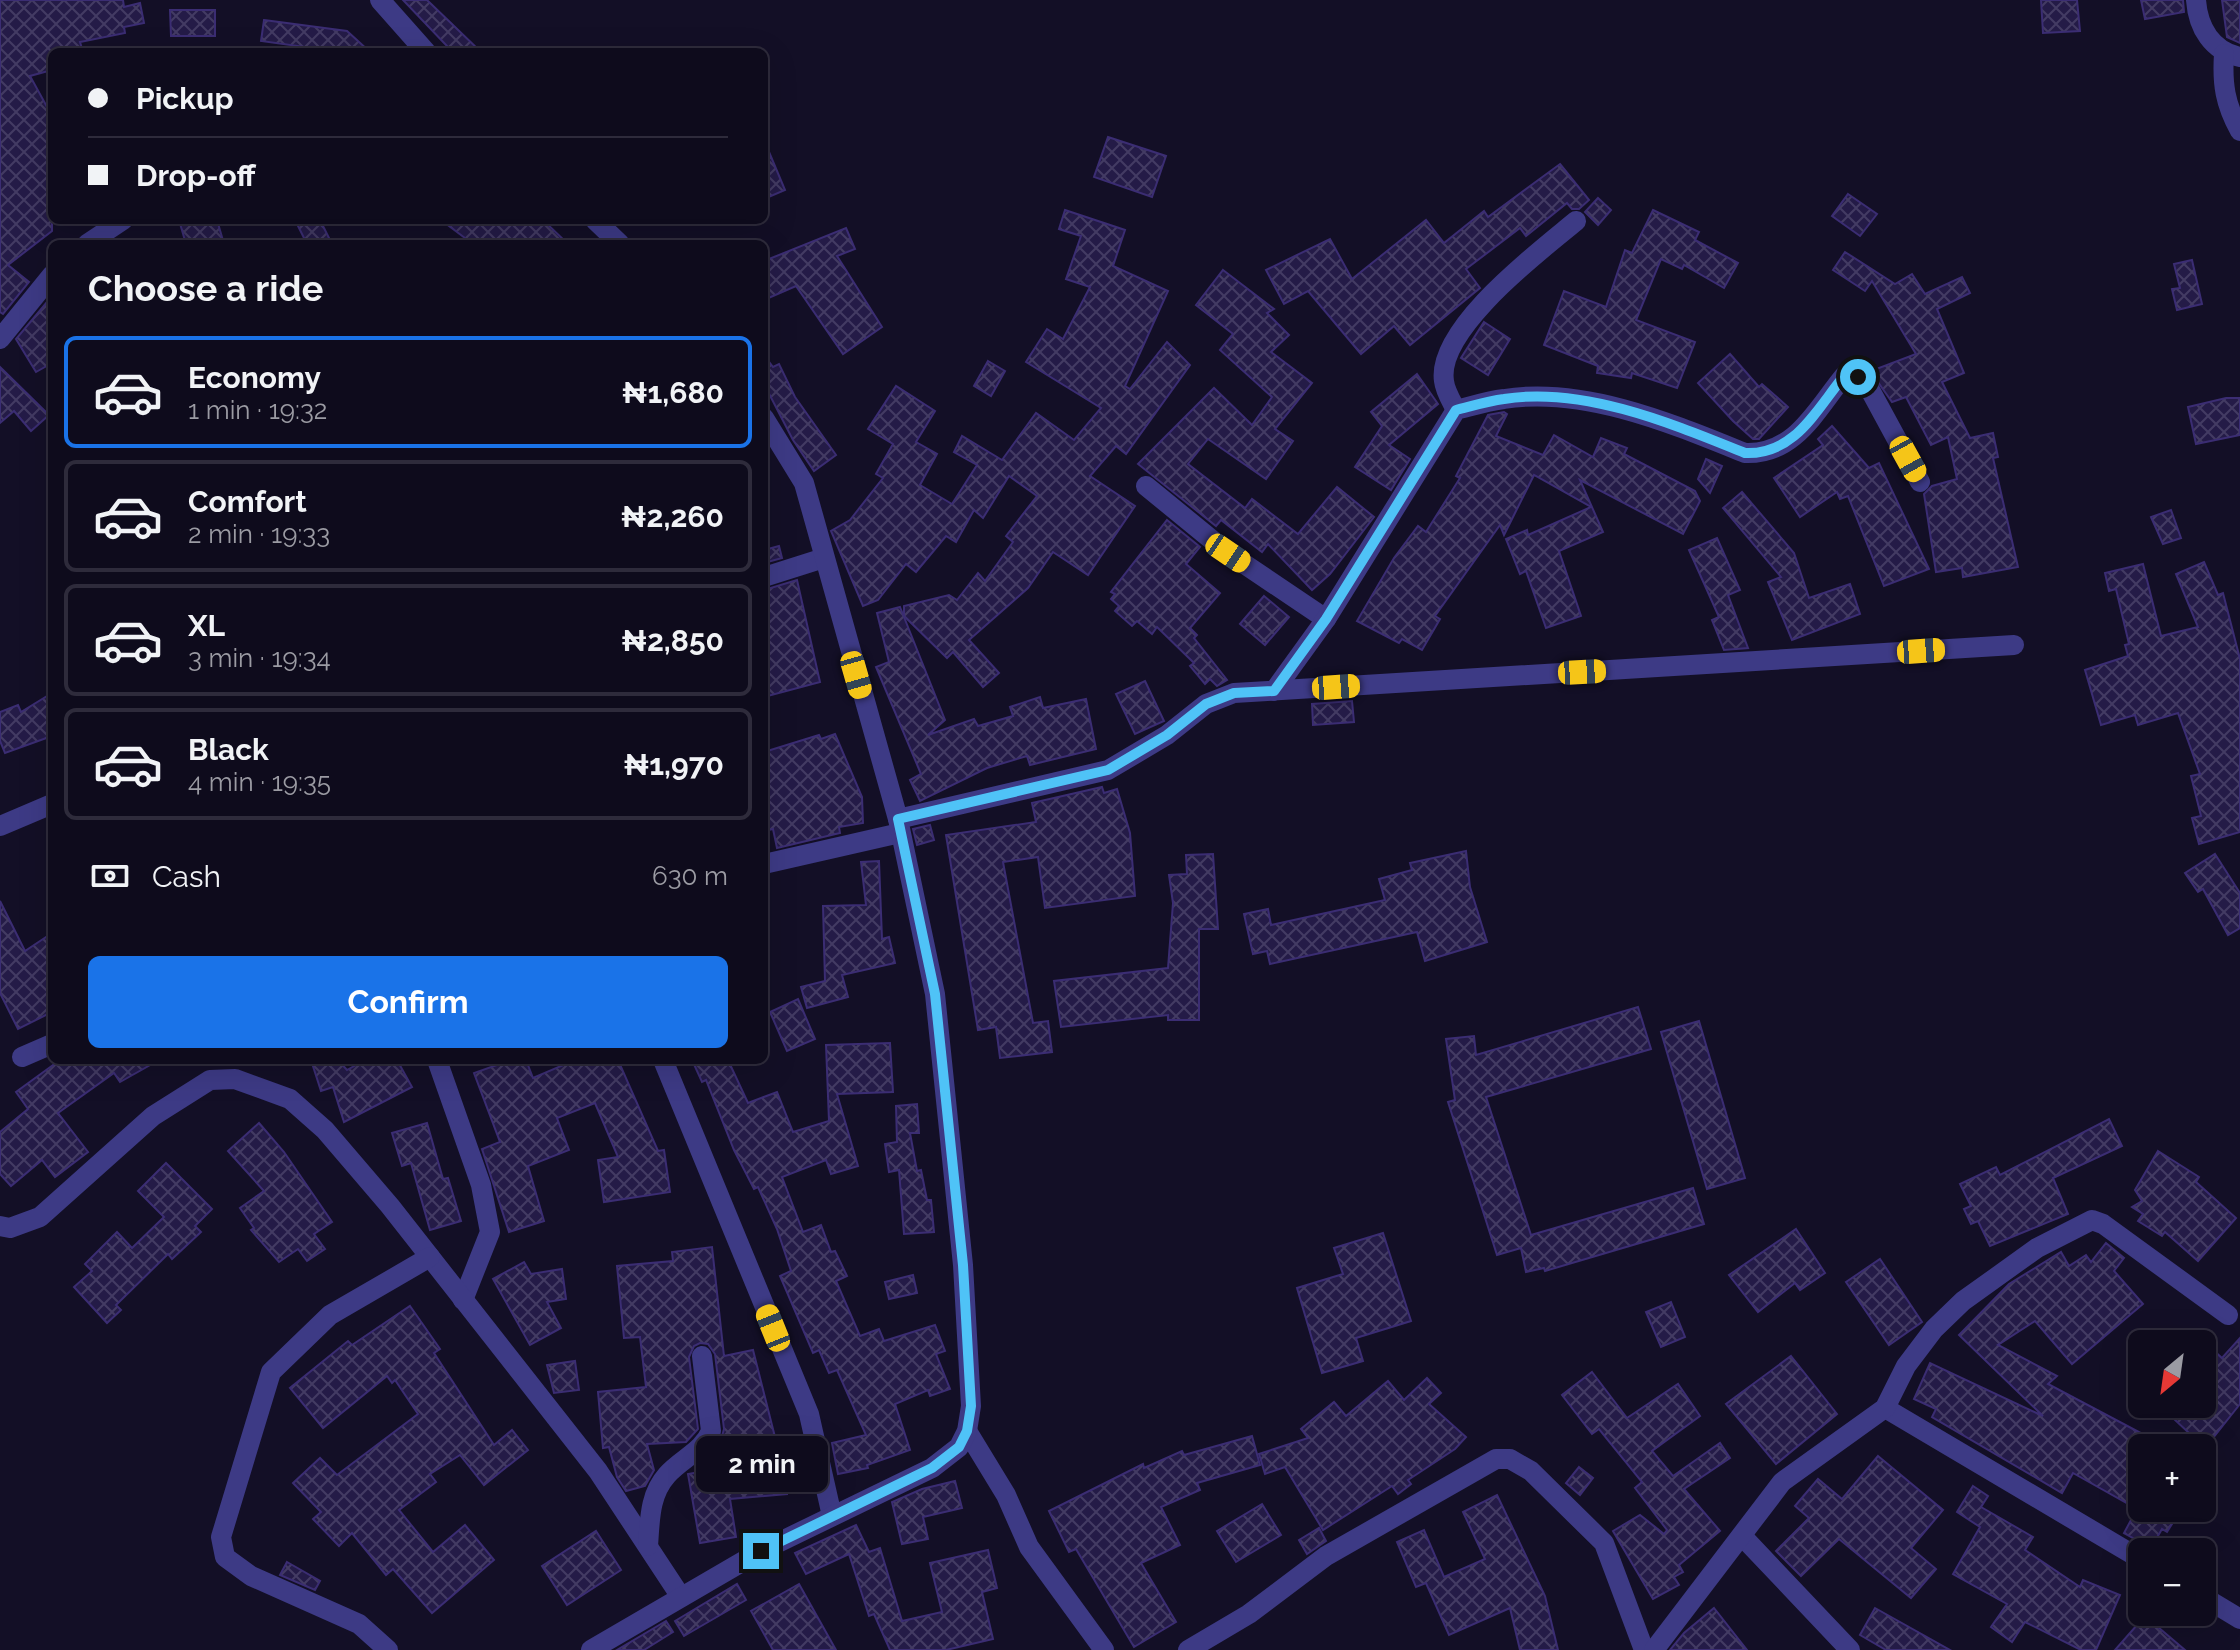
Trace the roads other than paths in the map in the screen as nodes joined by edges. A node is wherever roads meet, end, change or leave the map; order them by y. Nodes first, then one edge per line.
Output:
1 (380, 0) edge
2 (2196, 0) edge
3 (422, 48) edge
4 (2232, 55) edge
5 (2240, 131) edge
6 (1576, 221) dead end
7 (117, 224) edge
8 (599, 224) edge
9 (93, 240) edge
10 (616, 240) edge
11 (48, 280) edge
12 (0, 339) edge
13 (1456, 410) junction
14 (768, 424) edge
15 (1920, 482) dead end
16 (1146, 486) dead end
17 (824, 558) junction
18 (768, 576) edge
19 (1326, 619) junction
20 (2014, 645) dead end
21 (1274, 691) junction
22 (48, 806) edge
23 (0, 826) edge
24 (899, 826) junction
25 (768, 863) edge
26 (48, 1046) edge
27 (22, 1057) dead end
28 (438, 1064) edge
29 (665, 1064) edge
30 (236, 1070) edge
31 (0, 1226) edge
32 (430, 1257) junction
33 (463, 1300) junction
34 (2228, 1315) dead end
35 (702, 1356) dead end
36 (1885, 1408) junction
37 (967, 1431) junction
38 (832, 1516) junction
39 (1743, 1537) junction
40 (648, 1546) junction
41 (2128, 1552) edge
42 (681, 1597) junction
43 (2216, 1604) edge
44 (2240, 1619) edge
45 (388, 1650) edge
46 (591, 1650) edge
47 (1104, 1650) edge
48 (1188, 1650) edge
49 (1644, 1650) edge
50 (1654, 1650) edge
51 (1850, 1650) edge

1 - 3 street
2 - 4 street
4 - 5 street
6 - 13 street
7 - 9 street
8 - 10 street
11 - 12 street
13 - 15 street
13 - 19 street
14 - 17 street
16 - 19 street
17 - 18 street
17 - 24 street
19 - 21 street
20 - 21 street
21 - 24 street
22 - 23 street
24 - 25 street
24 - 37 street
26 - 27 street
28 - 33 street
29 - 38 street
30 - 31 street
30 - 32 street
32 - 33 street
32 - 45 street
33 - 40 street
34 - 36 street
35 - 40 street
36 - 39 street
36 - 41 street
37 - 38 street
37 - 47 street
38 - 42 street
39 - 50 street
39 - 51 street
40 - 42 street
42 - 46 street
43 - 44 street
48 - 49 street

